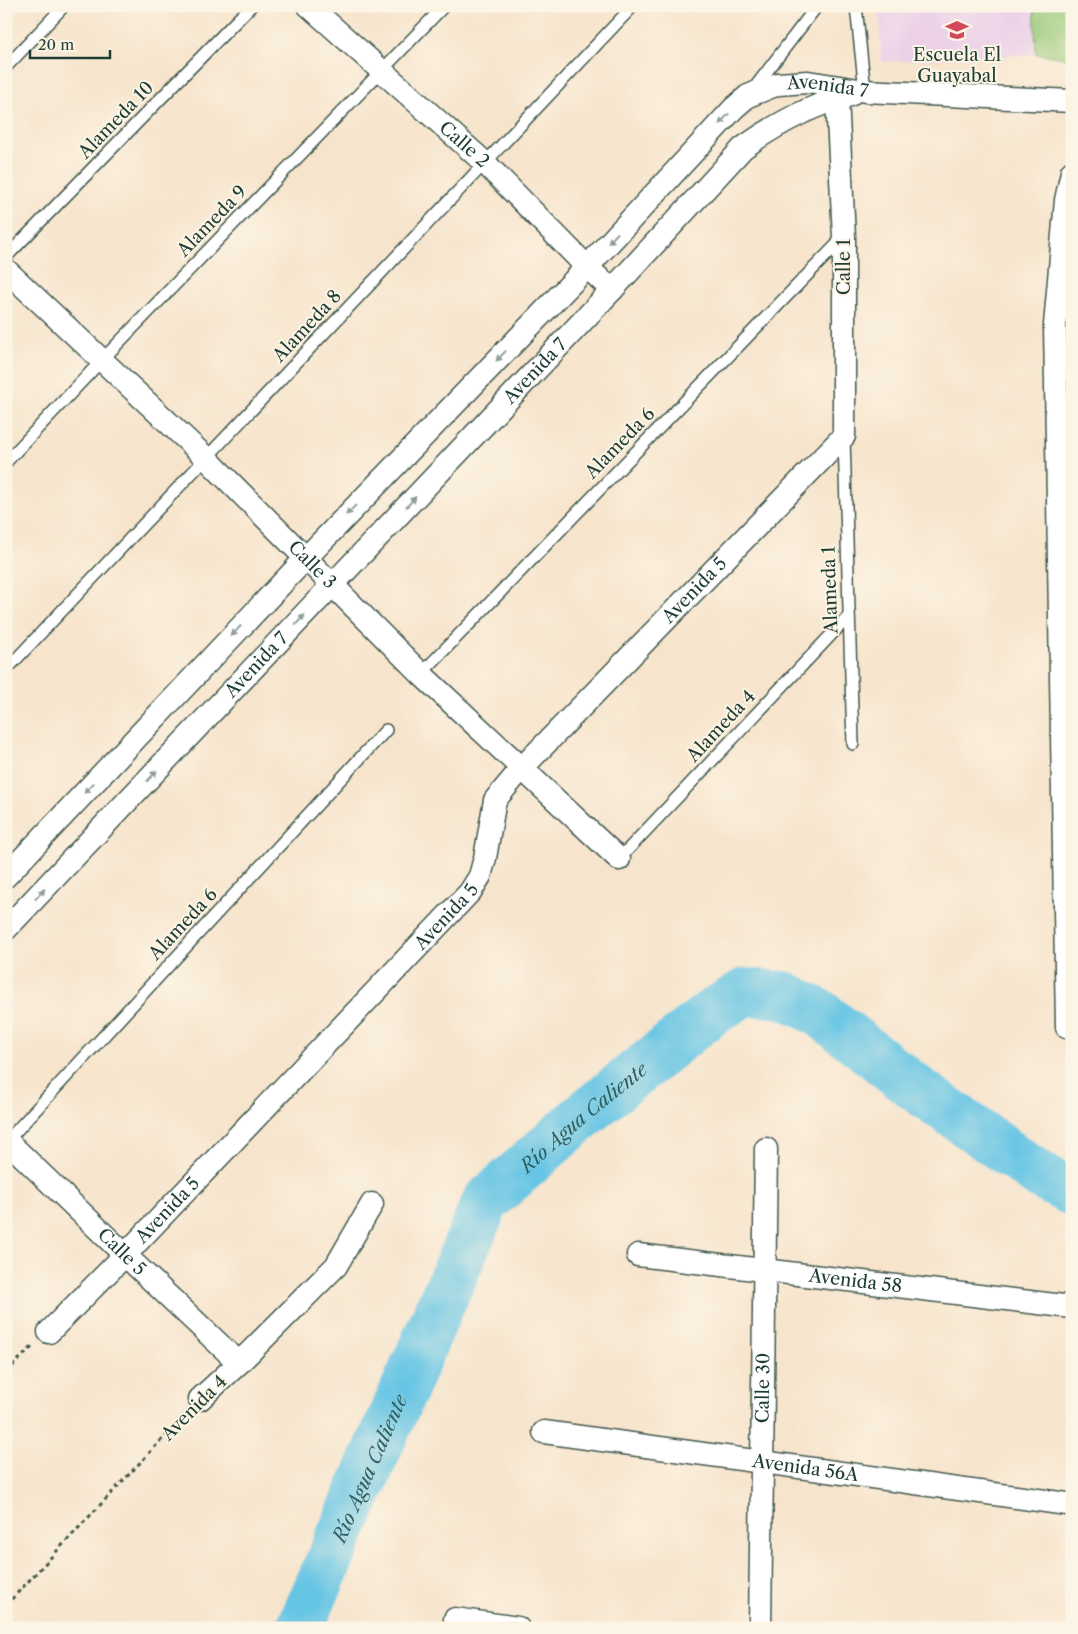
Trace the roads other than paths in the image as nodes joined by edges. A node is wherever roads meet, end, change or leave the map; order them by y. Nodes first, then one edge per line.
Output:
1 (64, 6) edge
2 (251, 6) edge
3 (309, 6) edge
4 (444, 6) edge
5 (633, 6) edge
6 (817, 6) edge
7 (856, 6) edge
8 (6, 67) edge
9 (381, 71) junction
10 (865, 91) junction
11 (748, 96) junction
12 (838, 98) junction
13 (1072, 101) edge
14 (484, 163) junction
15 (1072, 172) edge
16 (844, 237) junction
17 (6, 258) edge
18 (586, 267) junction
19 (6, 270) edge
20 (612, 290) junction
21 (101, 361) junction
22 (844, 436) junction
23 (206, 458) junction
24 (6, 462) edge
25 (306, 558) junction
26 (333, 584) junction
27 (848, 617) junction
28 (6, 670) edge
29 (421, 674) junction
30 (386, 730) dead end
31 (853, 744) dead end
32 (522, 768) junction
33 (619, 859) joint
34 (6, 876) edge
35 (6, 929) edge
36 (1066, 1027) dead end
37 (7, 1141) edge
38 (766, 1149) dead end
39 (372, 1204) dead end
40 (124, 1255) junction
41 (638, 1255) dead end
42 (765, 1271) junction
43 (1072, 1307) edge
44 (49, 1332) road end
45 (239, 1363) junction
46 (200, 1399) road end
47 (544, 1432) dead end
48 (762, 1462) junction
49 (1067, 1504) dead end
50 (456, 1618) dead end
51 (518, 1628) edge
52 (760, 1628) edge

1 - 8 lane
2 - 17 lane, Alameda 10
3 - 9 street, Calle 2
4 - 9 lane, Alameda 9
5 - 14 lane, Alameda 8
6 - 11 lane
7 - 10 lane
9 - 14 street, Calle 2
9 - 21 lane, Alameda 9
10 - 11 street, Avenida 7
10 - 12 street, Avenida 7
10 - 13 street
11 -> 18 street, Avenida 7
12 - 16 street, Calle 1
12 - 20 street, Avenida 7
14 - 18 street, Calle 2
14 - 23 lane, Alameda 8
15 - 36 street
16 - 22 street, Calle 1
16 - 29 lane, Alameda 6
18 - 20 street, Calle 2
18 -> 25 street, Avenida 7
19 - 21 street, Calle 3
26 -> 20 street, Avenida 7
21 - 23 street, Calle 3
21 - 24 lane, Alameda 9
22 - 27 lane, Alameda 1
22 - 32 street, Avenida 5
23 - 25 street, Calle 3
23 - 28 lane, Alameda 8
25 - 26 street, Calle 3
25 -> 34 street, Avenida 7
26 - 29 street, Calle 3
35 -> 26 street, Avenida 7
27 - 31 lane, Alameda 1
27 - 33 lane, Alameda 4
29 - 32 street, Calle 3
30 - 37 lane, Alameda 6
32 - 33 street, Calle 3
32 - 40 street, Avenida 5
37 - 40 street, Calle 5
38 - 42 street, Calle 30
39 - 45 street, Avenida 4
40 - 44 street, Avenida 5
40 - 45 street, Calle 5
41 - 42 street, Avenida 58
42 - 43 street, Avenida 58
42 - 48 street, Calle 30
45 - 46 street, Avenida 4
47 - 48 street, Avenida 56A
48 - 49 street, Avenida 56A
48 - 52 street, Calle 30
50 - 51 street

